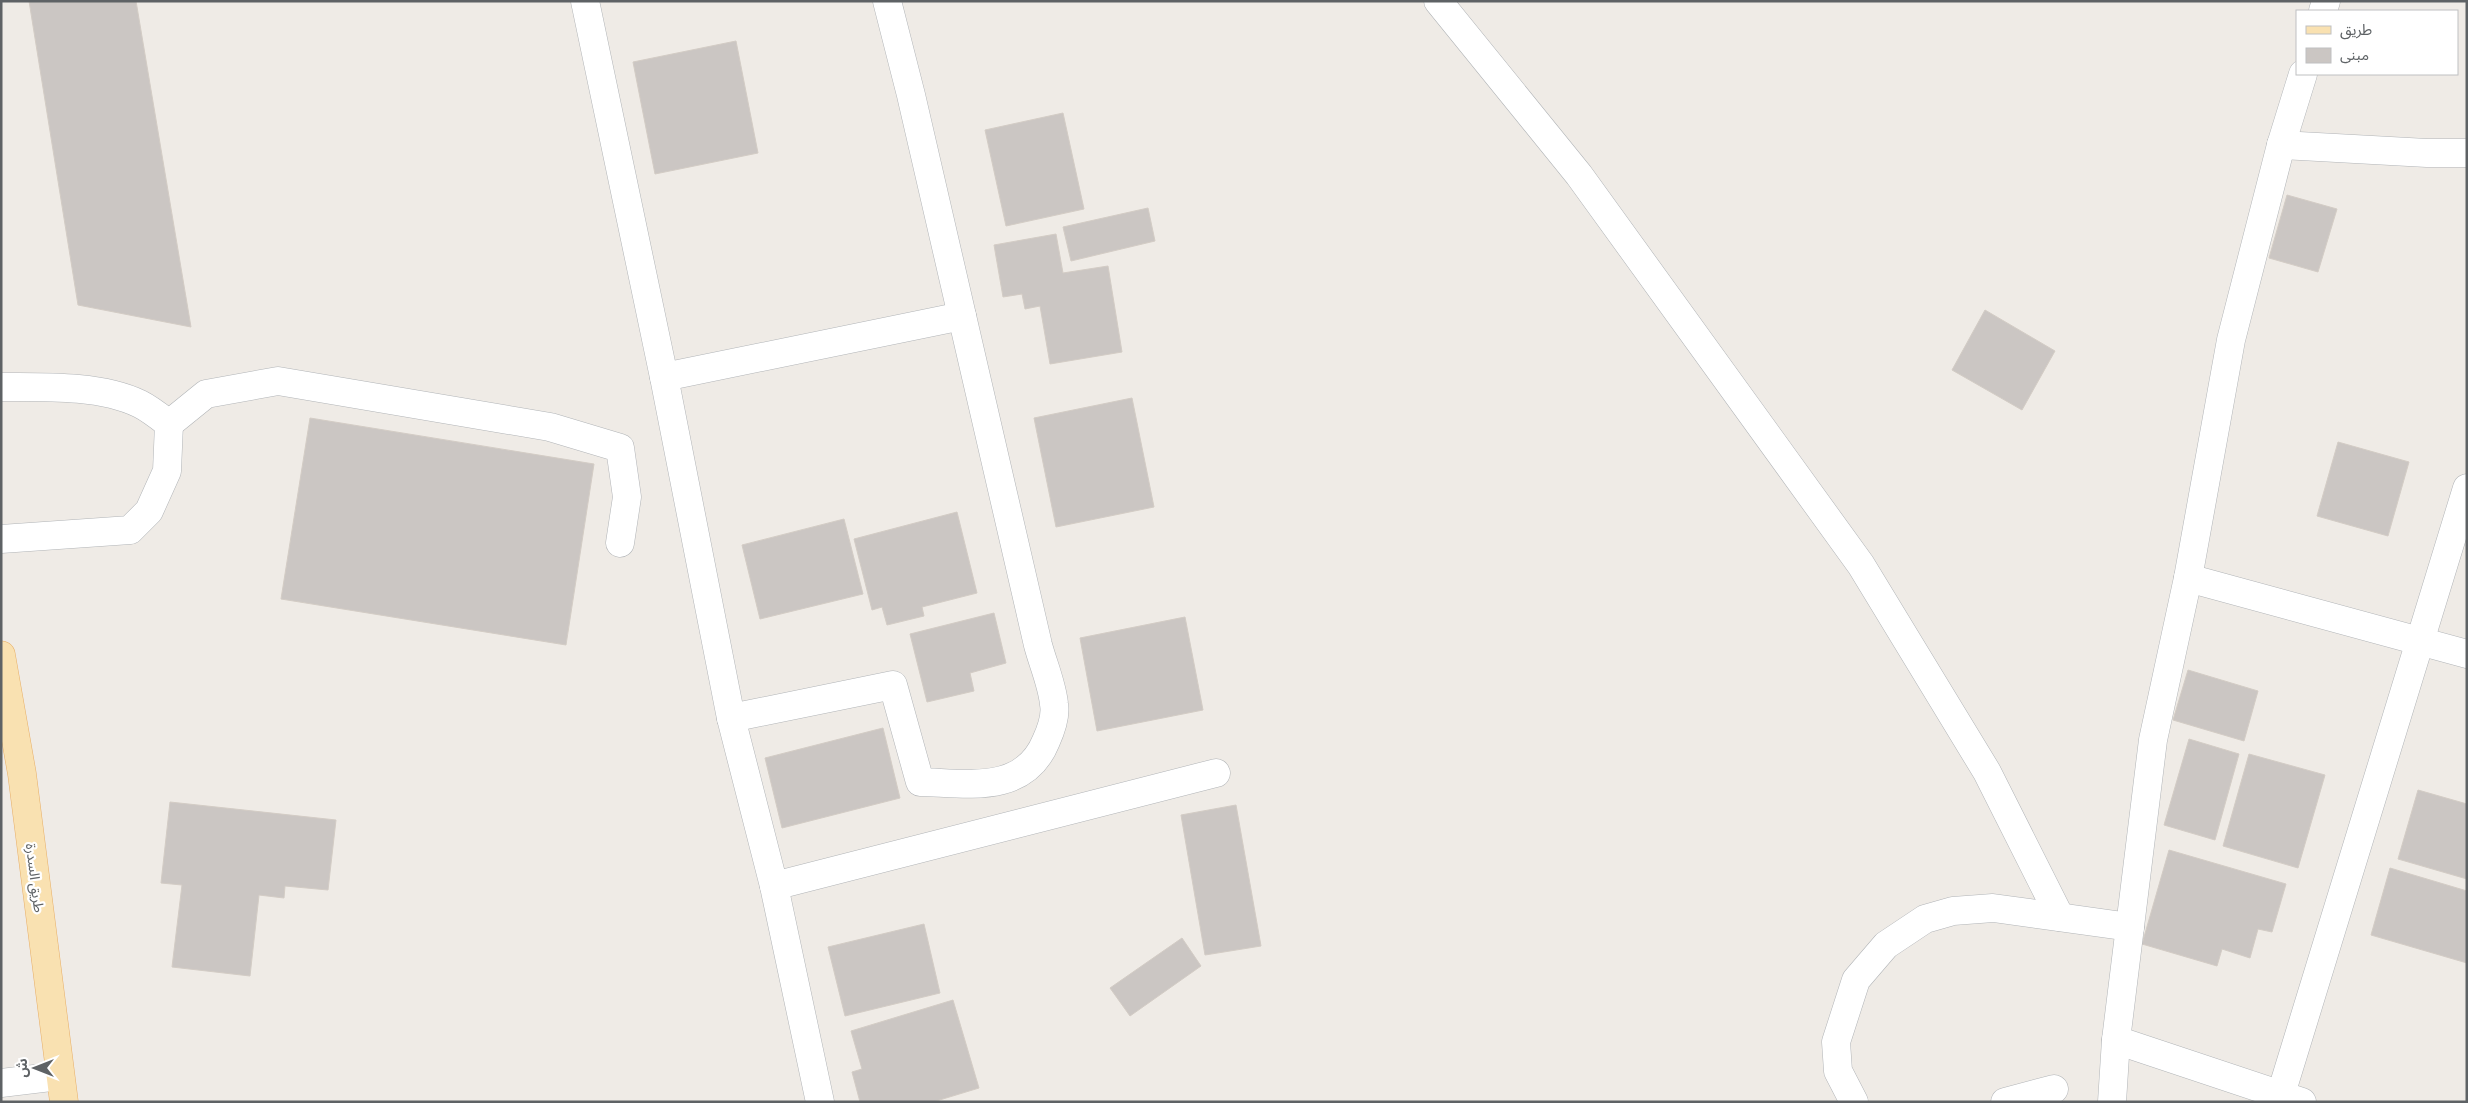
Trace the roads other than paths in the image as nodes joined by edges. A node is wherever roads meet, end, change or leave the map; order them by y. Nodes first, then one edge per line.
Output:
1 (585, 1) edge
2 (887, 1) edge
3 (1438, 1) edge
4 (2303, 75) edge
5 (2281, 145) junction
6 (2467, 153) edge
7 (962, 316) junction
8 (664, 377) junction
9 (1, 387) edge
10 (170, 424) junction
11 (2467, 488) edge
12 (1, 539) edge
13 (620, 543) dead end
14 (2188, 578) junction
15 (2419, 641) junction
16 (2467, 654) edge
17 (1, 655) edge
18 (731, 718) junction
19 (1216, 773) dead end
20 (774, 886) junction
21 (2060, 916) junction
22 (2130, 928) junction
23 (2116, 1040) junction
24 (1, 1083) edge
25 (62, 1089) edge
26 (2054, 1089) dead end
27 (2292, 1098) edge
28 (820, 1102) edge
29 (1854, 1102) edge
30 (2005, 1102) edge
31 (2112, 1102) edge

1 - 8 street
2 - 7 street
3 - 21 street
4 - 5 street
5 - 6 street
5 - 14 street
7 - 8 street
7 - 18 street
8 - 18 street
9 - 10 street
10 - 12 street
10 - 13 street
11 - 15 street
14 - 15 street
14 - 22 street
15 - 16 street
15 - 27 street
17 - 25 main road, طريق السدرة
18 - 20 street
19 - 20 street
20 - 28 street
21 - 22 street
21 - 29 street
22 - 23 street
23 - 27 street
23 - 31 street
24 - 25 street
26 - 30 street

